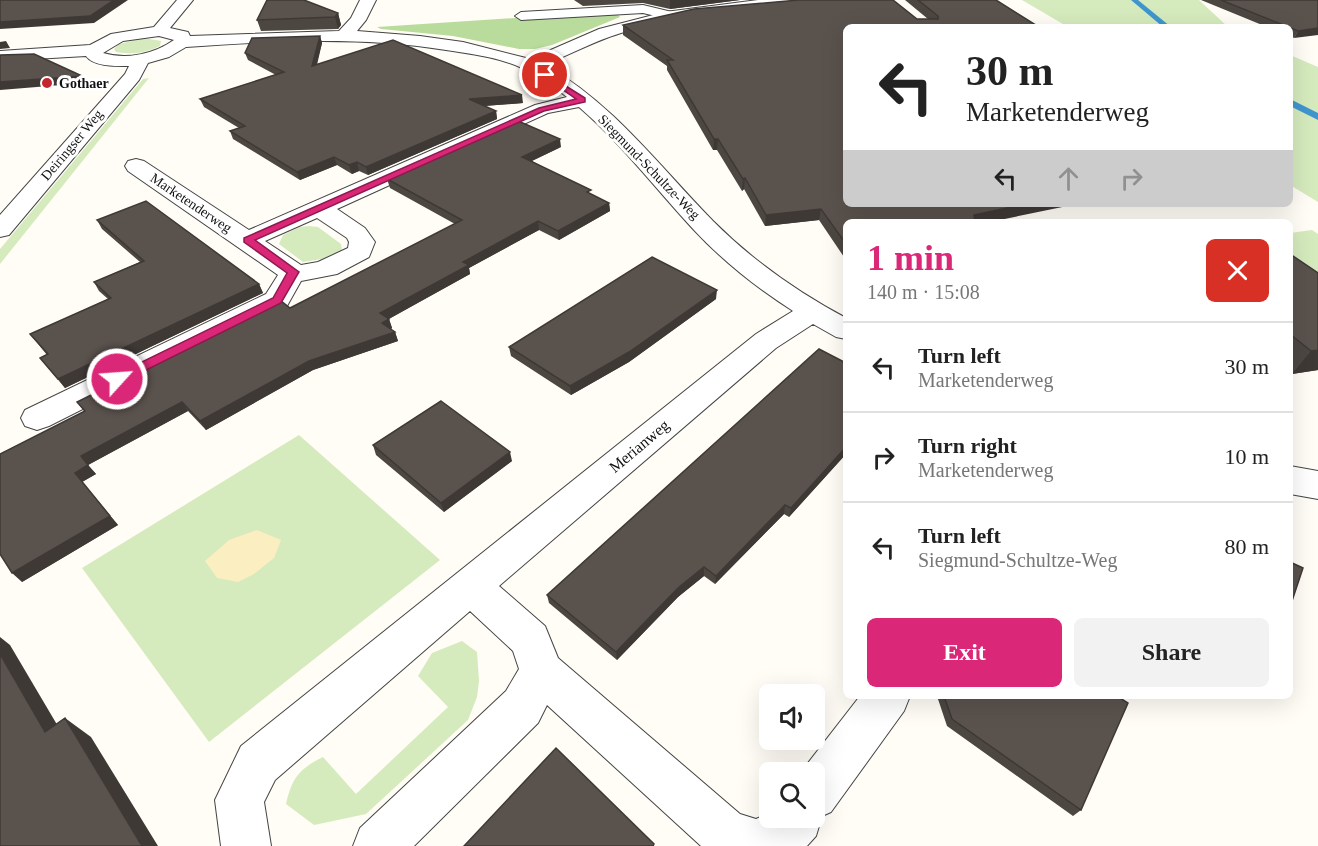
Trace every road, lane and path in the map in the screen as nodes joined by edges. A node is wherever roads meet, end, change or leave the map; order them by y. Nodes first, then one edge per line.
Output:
1 (185, 0) edge
2 (368, 0) edge
3 (817, 0) edge
4 (668, 15) junction
5 (521, 16) dead end
6 (159, 31) junction
7 (345, 34) junction
8 (182, 42) junction
9 (94, 50) junction
10 (0, 56) edge
11 (141, 59) junction
12 (530, 65) junction
13 (582, 100) junction
14 (136, 166) dead end
15 (320, 208) junction
16 (0, 230) edge
17 (247, 240) junction
18 (293, 272) junction
19 (812, 312) junction
20 (843, 328) edge
21 (37, 418) dead end
22 (1293, 481) edge
23 (1318, 485) edge
24 (471, 586) junction
25 (541, 671) junction
26 (886, 699) edge
27 (825, 780) edge
28 (790, 828) edge
29 (246, 846) edge
30 (378, 846) edge

1 - 6 street
2 - 7 street
3 - 4 street
4 - 5 lane
4 - 12 street
6 - 8 street
6 - 9 street
7 - 8 street, Siegmund-Schultze-Weg
7 - 12 street, Siegmund-Schultze-Weg
8 - 11 street
9 - 10 street
9 - 11 street
11 - 16 street, Deiringser Weg
12 - 13 street, Siegmund-Schultze-Weg
13 - 15 street, Marketenderweg
13 - 19 street, Siegmund-Schultze-Weg
14 - 17 street, Marketenderweg
15 - 17 street, Marketenderweg
15 - 18 street
17 - 18 street, Marketenderweg
18 - 21 street
19 - 20 street, Siegmund-Schultze-Weg
19 - 24 street, Merianweg
22 - 23 street
24 - 25 street
24 - 29 street, Merianweg
25 - 28 street
25 - 30 street
26 - 27 street

